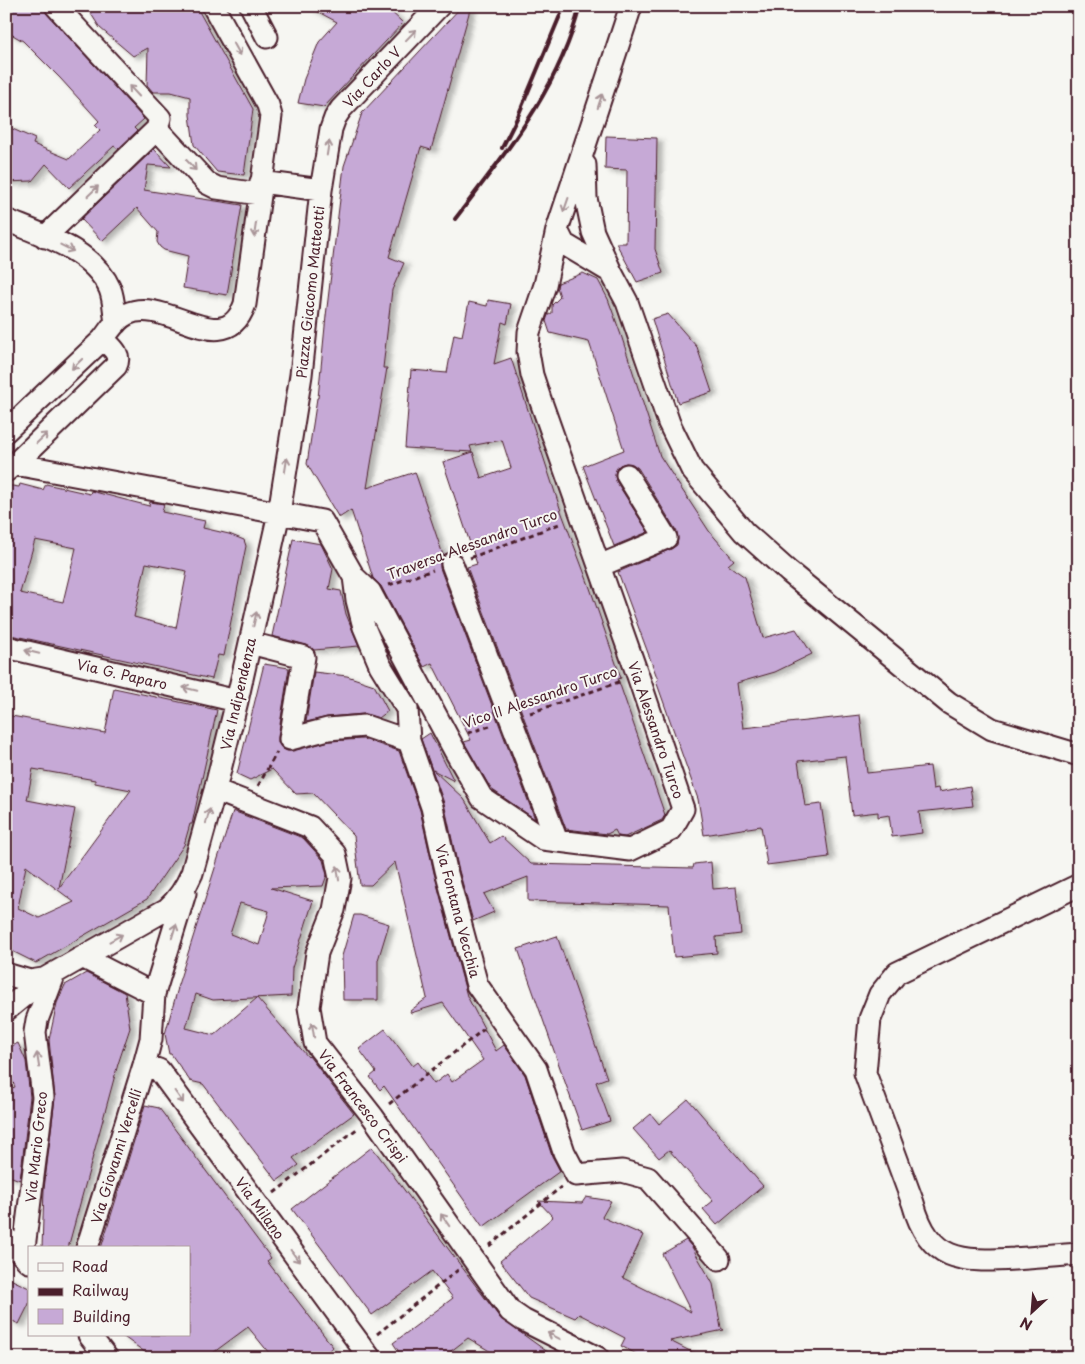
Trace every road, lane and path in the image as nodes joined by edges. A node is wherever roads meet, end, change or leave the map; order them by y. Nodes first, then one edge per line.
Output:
1 (56, 6) edge
2 (72, 6) edge
3 (213, 6) edge
4 (251, 6) edge
5 (439, 6) edge
6 (631, 6) edge
7 (82, 35) junction
8 (267, 37) dead end
9 (158, 129) junction
10 (585, 148) junction
11 (260, 188) junction
12 (321, 190) junction
13 (6, 220) edge
14 (558, 230) junction
15 (593, 232) junction
16 (45, 237) junction
17 (585, 258) junction
18 (611, 272) junction
19 (545, 285) junction
20 (109, 331) junction
21 (6, 431) edge
22 (11, 468) edge
23 (627, 475) dead end
24 (279, 513) junction
25 (582, 516) junction
26 (452, 564) junction
27 (599, 566) junction
28 (354, 577) junction
29 (370, 592) junction
30 (250, 643) junction
31 (6, 646) edge
32 (638, 676) junction
33 (237, 700) junction
34 (511, 719) junction
35 (290, 739) junction
36 (449, 740) junction
37 (409, 741) junction
38 (1079, 754) edge
39 (215, 790) junction
40 (248, 802) junction
41 (557, 841) junction
42 (192, 873) junction
43 (1079, 885) edge
44 (82, 957) junction
45 (6, 974) edge
46 (49, 976) junction
47 (154, 994) junction
48 (6, 1010) edge
49 (499, 1018) junction
50 (144, 1065) junction
51 (373, 1117) junction
52 (258, 1206) junction
53 (6, 1238) edge
54 (88, 1246) edge
55 (1079, 1254) edge
56 (26, 1259) edge
57 (719, 1259) dead end
58 (91, 1336) edge
59 (107, 1358) edge
60 (370, 1358) edge
61 (598, 1358) edge

1 - 7 street
2 - 7 street
3 -> 11 street
4 - 8 street
12 -> 5 street, Via Carlo V
10 -> 6 street, Via Alessandro Turco
9 -> 7 street
9 -> 11 street, Piazza Giacomo Matteotti
16 -> 9 street
10 -> 14 street, Via Alessandro Turco
10 - 15 street
11 - 12 street, Piazza Giacomo Matteotti
11 -> 20 street
24 -> 12 street, Piazza Giacomo Matteotti
13 - 16 street
14 - 15 street
14 - 17 street
14 - 19 street, Via Alessandro Turco
15 - 18 street
16 -> 20 street
17 - 18 street
17 - 19 street
18 - 38 street
19 - 25 street, Via Alessandro Turco
20 -> 21 street
22 -> 20 street
22 - 24 street, Via Alessandro Turco
23 - 27 street
24 - 28 street, Via Alessandro Turco
30 -> 24 street, Via Indipendenza
25 - 26 path, Traversa Alessandro Turco
25 - 27 street, Via Alessandro Turco
26 - 29 path, Traversa Alessandro Turco
26 - 34 street
27 - 32 street, Via Alessandro Turco
28 - 29 street, Via Alessandro Turco
28 - 37 street, Via Fontana Vecchia
29 - 36 street, Via Alessandro Turco
30 - 33 street, Via Indipendenza
30 - 35 street
33 -> 31 street, Via G. Paparo
32 - 34 path, Vico II Alessandro Turco
32 - 41 street, Via Alessandro Turco
33 - 39 street, Via Indipendenza
34 - 36 path, Vico II Alessandro Turco
34 - 41 street
35 - 37 street
35 - 40 path
36 - 41 street, Via Alessandro Turco
37 - 49 street, Via Fontana Vecchia
39 - 40 street, Via Francesco Crispi
42 -> 39 street, Via Indipendenza
51 -> 40 street, Via Francesco Crispi
44 -> 42 street, Via Indipendenza
47 -> 42 street, Via Indipendenza
43 - 55 street
44 - 46 street, Via Indipendenza
44 - 47 street
45 - 46 street
46 - 48 street, Via Indipendenza
56 -> 46 street, Via Mario Greco
47 - 50 street, Via Indipendenza
49 - 51 path
49 - 57 street, Via Fontana Vecchia
50 -> 52 street, Via Milano
50 - 54 street, Via Giovanni Vercelli
51 - 52 path
61 -> 51 street, Via Francesco Crispi
52 -> 60 street, Via Milano
53 - 56 street
58 - 59 street

